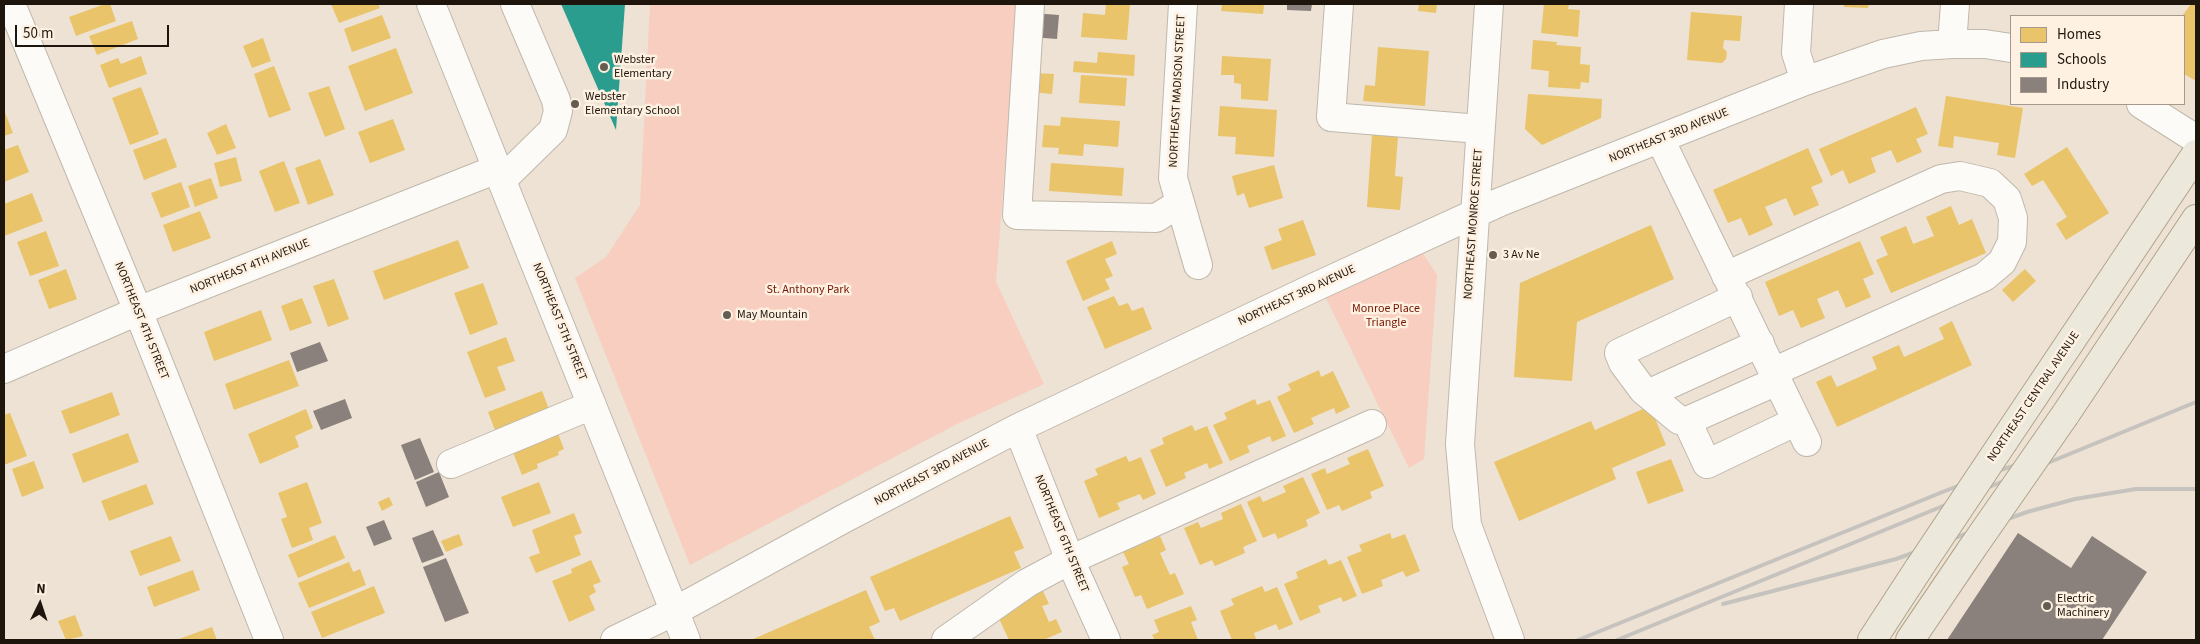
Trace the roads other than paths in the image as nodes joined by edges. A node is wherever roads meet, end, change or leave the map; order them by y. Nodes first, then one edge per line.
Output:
1 (11, 4) edge
2 (431, 4) edge
3 (515, 4) edge
4 (1030, 4) edge
5 (1183, 4) edge
6 (1339, 4) edge
7 (1489, 4) edge
8 (1799, 4) edge
9 (1955, 4) edge
10 (1952, 44) junction
11 (2010, 48) edge
12 (1805, 80) junction
13 (2143, 105) edge
14 (1480, 129) junction
15 (2196, 139) edge
16 (1660, 140) junction
17 (2196, 154) edge
18 (500, 175) junction
19 (1180, 203) junction
20 (1474, 214) junction
21 (2196, 219) edge
22 (1198, 265) dead end
23 (1732, 287) junction
24 (138, 311) junction
25 (1760, 343) junction
26 (4, 369) edge
27 (1775, 376) junction
28 (1648, 394) junction
29 (592, 405) junction
30 (1687, 422) junction
31 (1372, 424) dead end
32 (1018, 428) junction
33 (450, 463) dead end
34 (1070, 560) junction
35 (675, 611) junction
36 (1510, 639) edge
37 (269, 640) edge
38 (615, 640) edge
39 (686, 640) edge
40 (946, 640) edge
41 (1106, 640) edge
42 (1872, 640) edge
43 (1910, 640) edge

1 - 24 street, NORTHEAST 4TH STREET
2 - 18 street, NORTHEAST 5TH STREET
3 - 18 street
4 - 19 street
5 - 19 street, NORTHEAST MADISON STREET
6 - 14 street
7 - 14 street, NORTHEAST MONROE STREET
8 - 12 street
9 - 10 street
10 - 11 street, NORTHEAST 3RD AVENUE
10 - 12 street, NORTHEAST 3RD AVENUE
12 - 16 street, NORTHEAST 3RD AVENUE
13 - 15 street
14 - 20 street, NORTHEAST MONROE STREET
16 - 20 street, NORTHEAST 3RD AVENUE
16 - 23 street
17 - 42 main road, NORTHEAST CENTRAL AVENUE, bridge
18 - 24 street, NORTHEAST 4TH AVENUE
18 - 29 street, NORTHEAST 5TH STREET
19 - 22 street, NORTHEAST MADISON STREET
20 - 32 street, NORTHEAST 3RD AVENUE
20 - 36 street, NORTHEAST MONROE STREET
21 - 43 main road, bridge
23 - 25 street
23 - 27 street
23 - 28 street
24 - 26 street, NORTHEAST 4TH AVENUE
24 - 37 street, NORTHEAST 4TH STREET
25 - 27 street
25 - 28 street
27 - 30 street
27 - 30 street
28 - 30 street
29 - 33 street
29 - 35 street, NORTHEAST 5TH STREET
31 - 34 street
32 - 34 street, NORTHEAST 6TH STREET
32 - 35 street, NORTHEAST 3RD AVENUE
34 - 40 street
34 - 41 street, NORTHEAST 6TH STREET
35 - 38 street, NORTHEAST 3RD AVENUE
35 - 39 street, NORTHEAST 5TH STREET

